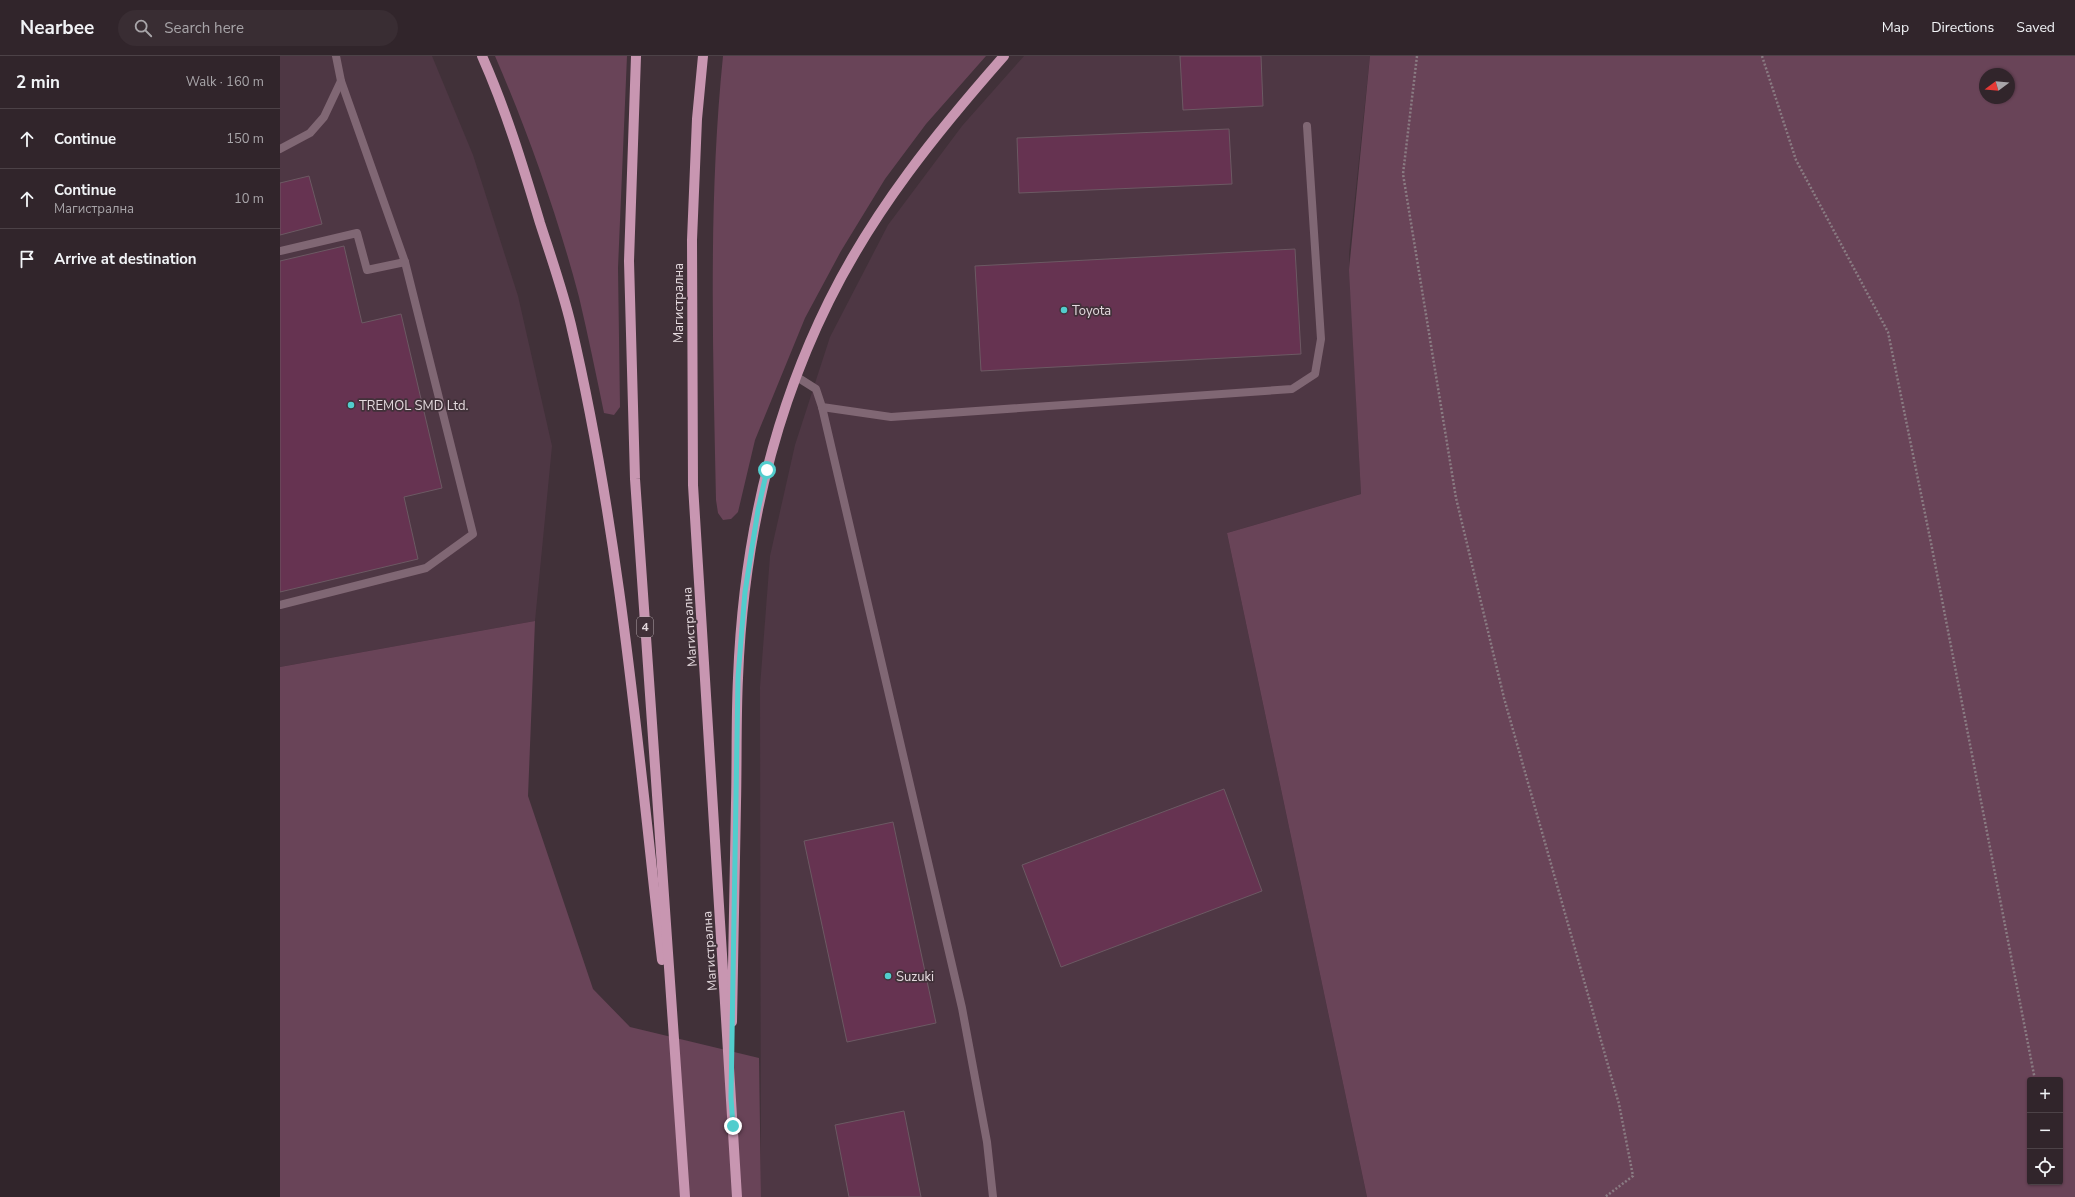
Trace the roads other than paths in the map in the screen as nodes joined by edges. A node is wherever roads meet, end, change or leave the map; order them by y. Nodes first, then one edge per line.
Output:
1 (336, 56) edge
2 (482, 56) edge
3 (636, 56) edge
4 (703, 56) edge
5 (1004, 56) edge
6 (341, 81) junction
7 (1307, 126) dead end
8 (280, 149) edge
9 (280, 251) edge
10 (405, 262) junction
11 (797, 377) junction
12 (822, 407) junction
13 (280, 605) edge
14 (731, 1098) junction
15 (679, 1103) junction
16 (685, 1197) edge
17 (736, 1197) edge
18 (993, 1197) edge

1 - 6 street
2 - 15 main road
3 - 15 main road, 4
4 - 14 main road, Магистрална
5 - 11 main road
6 - 8 street
6 - 10 street
7 - 12 street
9 - 10 street
10 - 13 street
11 - 12 street
11 - 14 main road
12 - 18 street
14 - 17 main road, Магистрална
15 - 16 main road, 4

